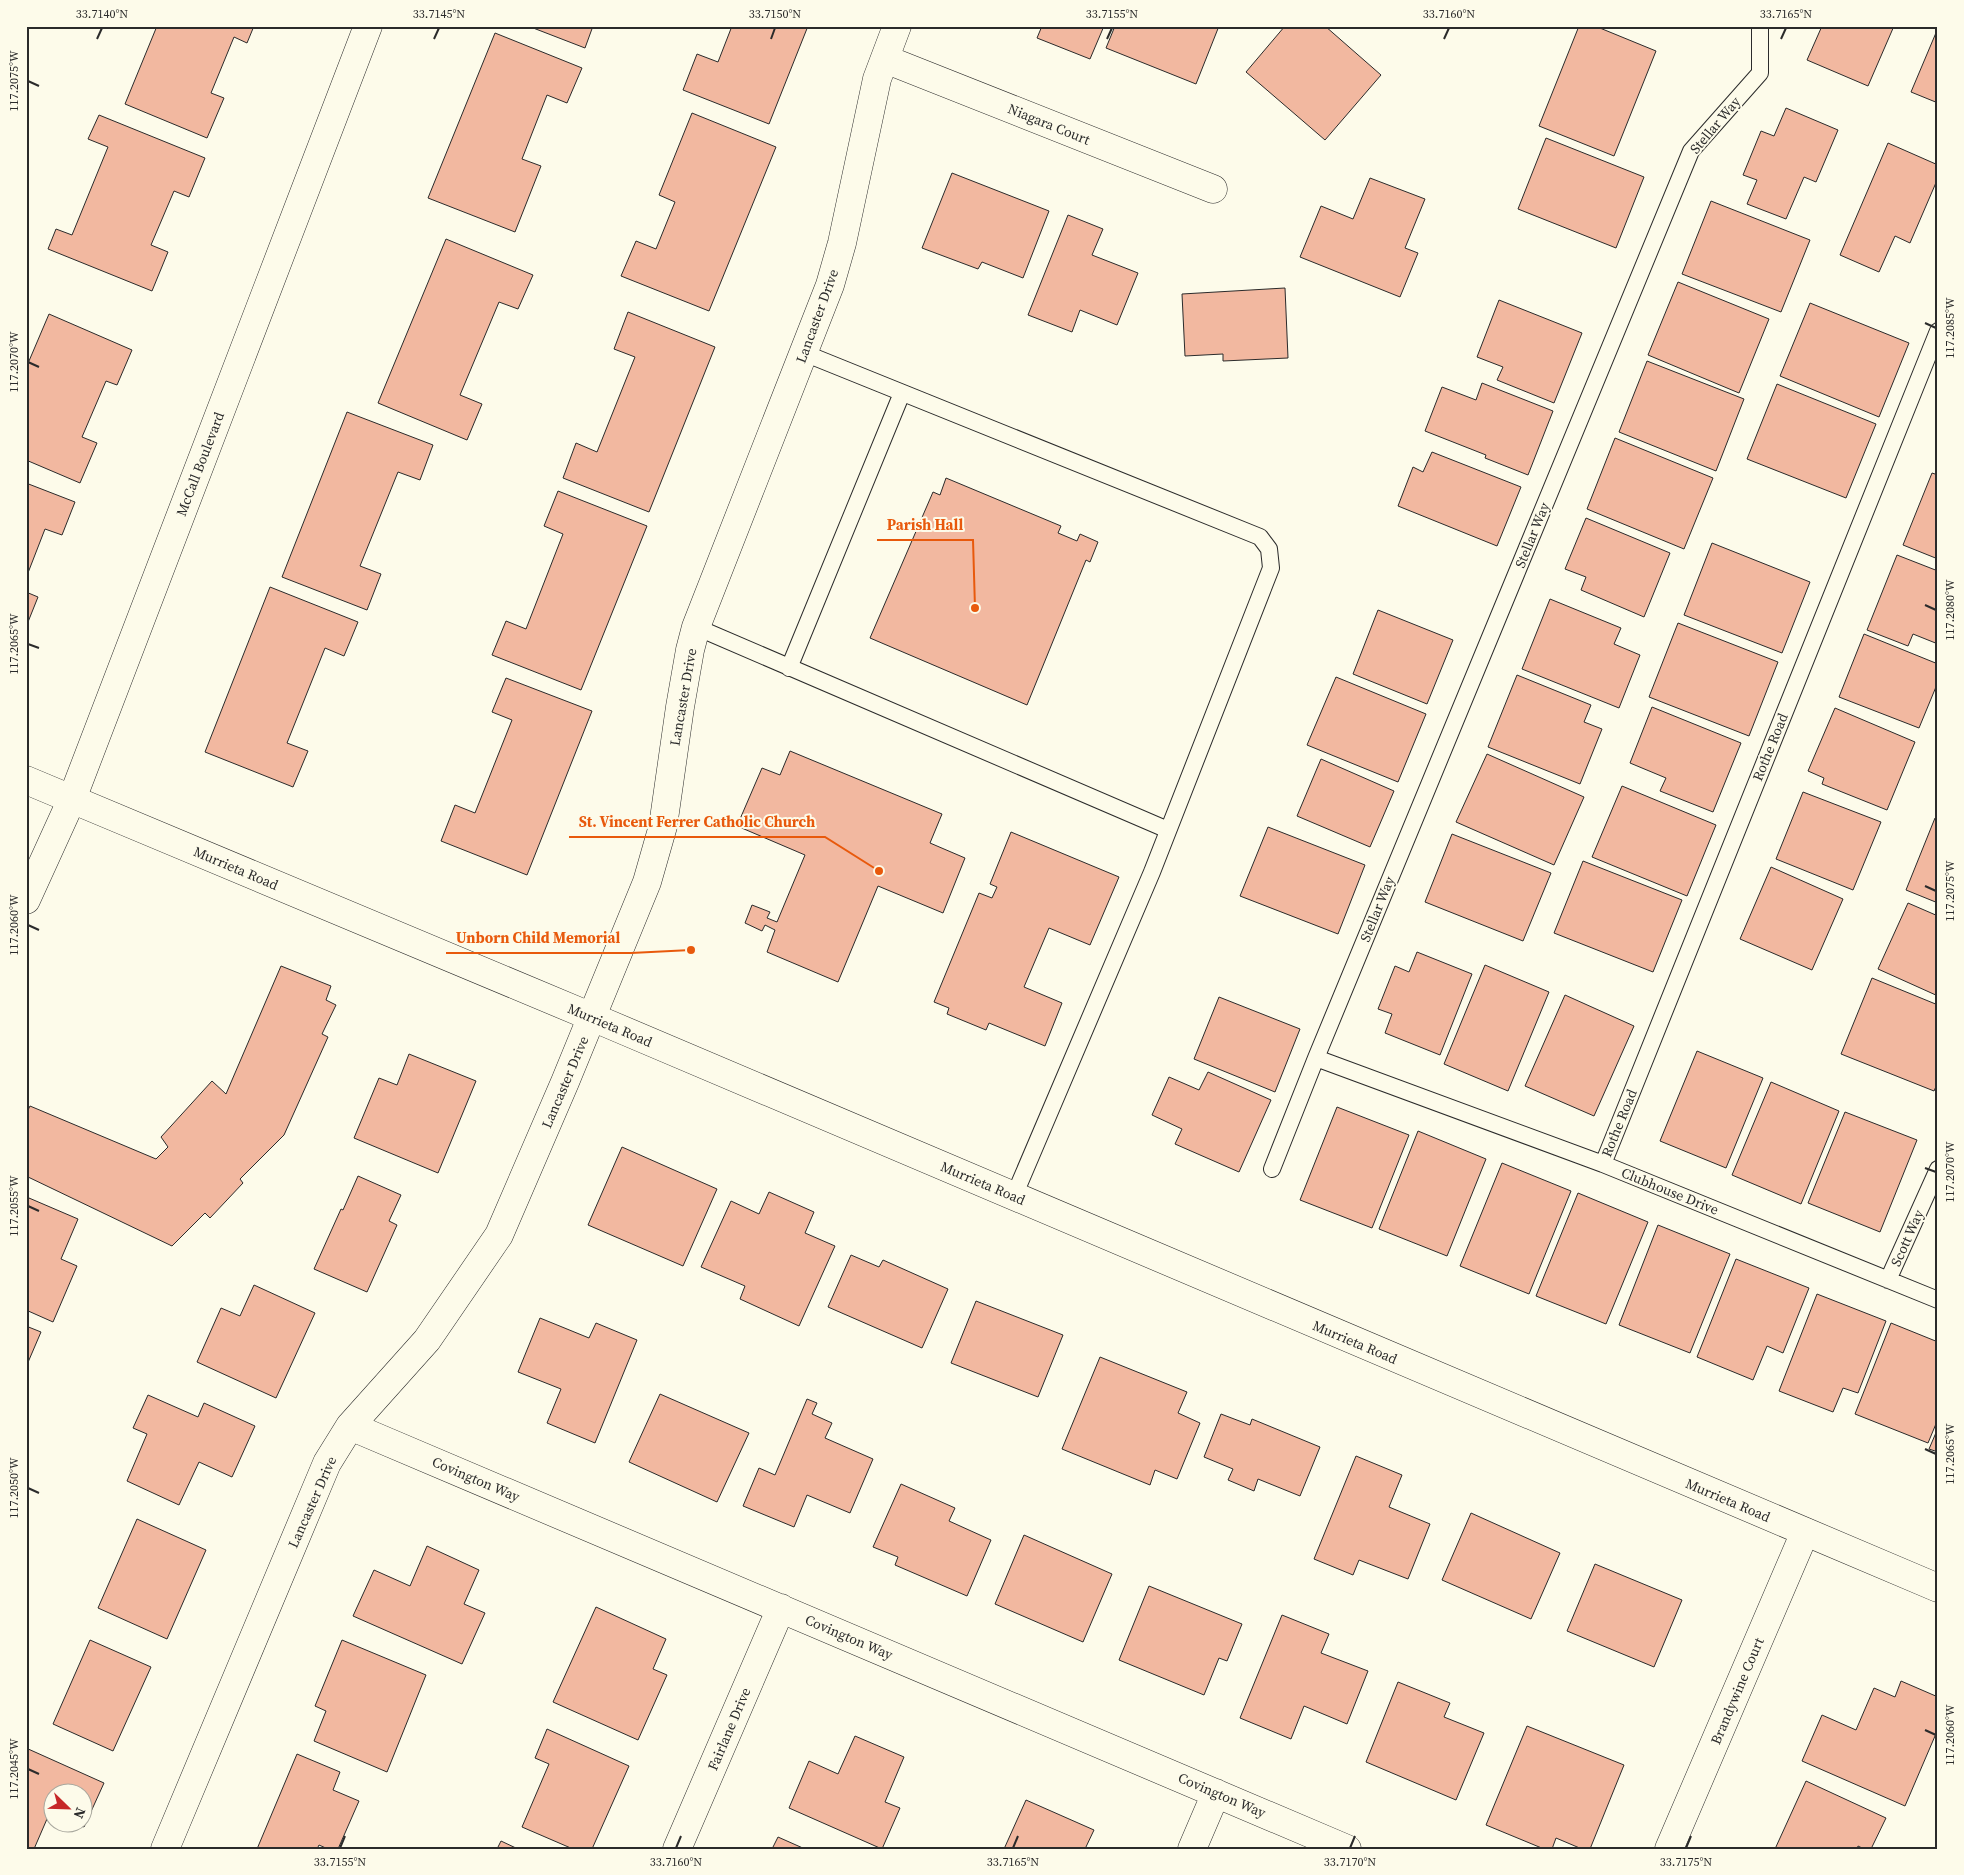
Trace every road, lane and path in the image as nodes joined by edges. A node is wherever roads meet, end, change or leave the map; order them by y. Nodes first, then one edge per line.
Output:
1 (368, 26) edge
2 (897, 26) edge
3 (1760, 26) edge
4 (885, 59) junction
5 (1213, 189) dead end
6 (1938, 331) edge
7 (804, 353) junction
8 (902, 393) junction
9 (696, 627) junction
10 (788, 668) junction
11 (26, 780) edge
12 (72, 799) junction
13 (1168, 830) junction
14 (26, 900) edge
15 (592, 1017) junction
16 (1316, 1058) junction
17 (1603, 1164) junction
18 (1272, 1169) dead end
19 (1938, 1169) edge
20 (1014, 1196) junction
21 (1888, 1280) junction
22 (1938, 1300) edge
23 (350, 1426) junction
24 (1806, 1532) junction
25 (1938, 1588) edge
26 (781, 1608) junction
27 (1216, 1793) junction
28 (165, 1849) edge
29 (677, 1849) edge
30 (1192, 1849) edge
31 (1348, 1849) edge
32 (1669, 1849) edge

1 - 12 street, McCall Boulevard
2 - 4 street, Lancaster Drive
3 - 16 lane, Stellar Way
4 - 5 street, Niagara Court
4 - 7 street, Lancaster Drive
6 - 17 lane, Rothe Road
7 - 8 lane
7 - 9 street, Lancaster Drive
8 - 10 lane
8 - 13 lane
9 - 10 lane
9 - 15 street, Lancaster Drive
10 - 13 lane
11 - 12 street, Murrieta Road
12 - 14 street, McCall Boulevard
12 - 15 street, Murrieta Road
13 - 20 lane
15 - 20 street, Murrieta Road
15 - 23 street, Lancaster Drive
16 - 17 lane, Clubhouse Drive
16 - 18 lane, Stellar Way
17 - 21 lane, Clubhouse Drive
19 - 21 lane, Scott Way
20 - 24 street, Murrieta Road
21 - 22 lane, Clubhouse Drive
23 - 26 street, Covington Way
23 - 28 street, Lancaster Drive
24 - 25 street, Murrieta Road
24 - 32 street, Brandywine Court
26 - 27 street, Covington Way
26 - 29 street, Fairlane Drive
27 - 30 street
27 - 31 street, Covington Way

